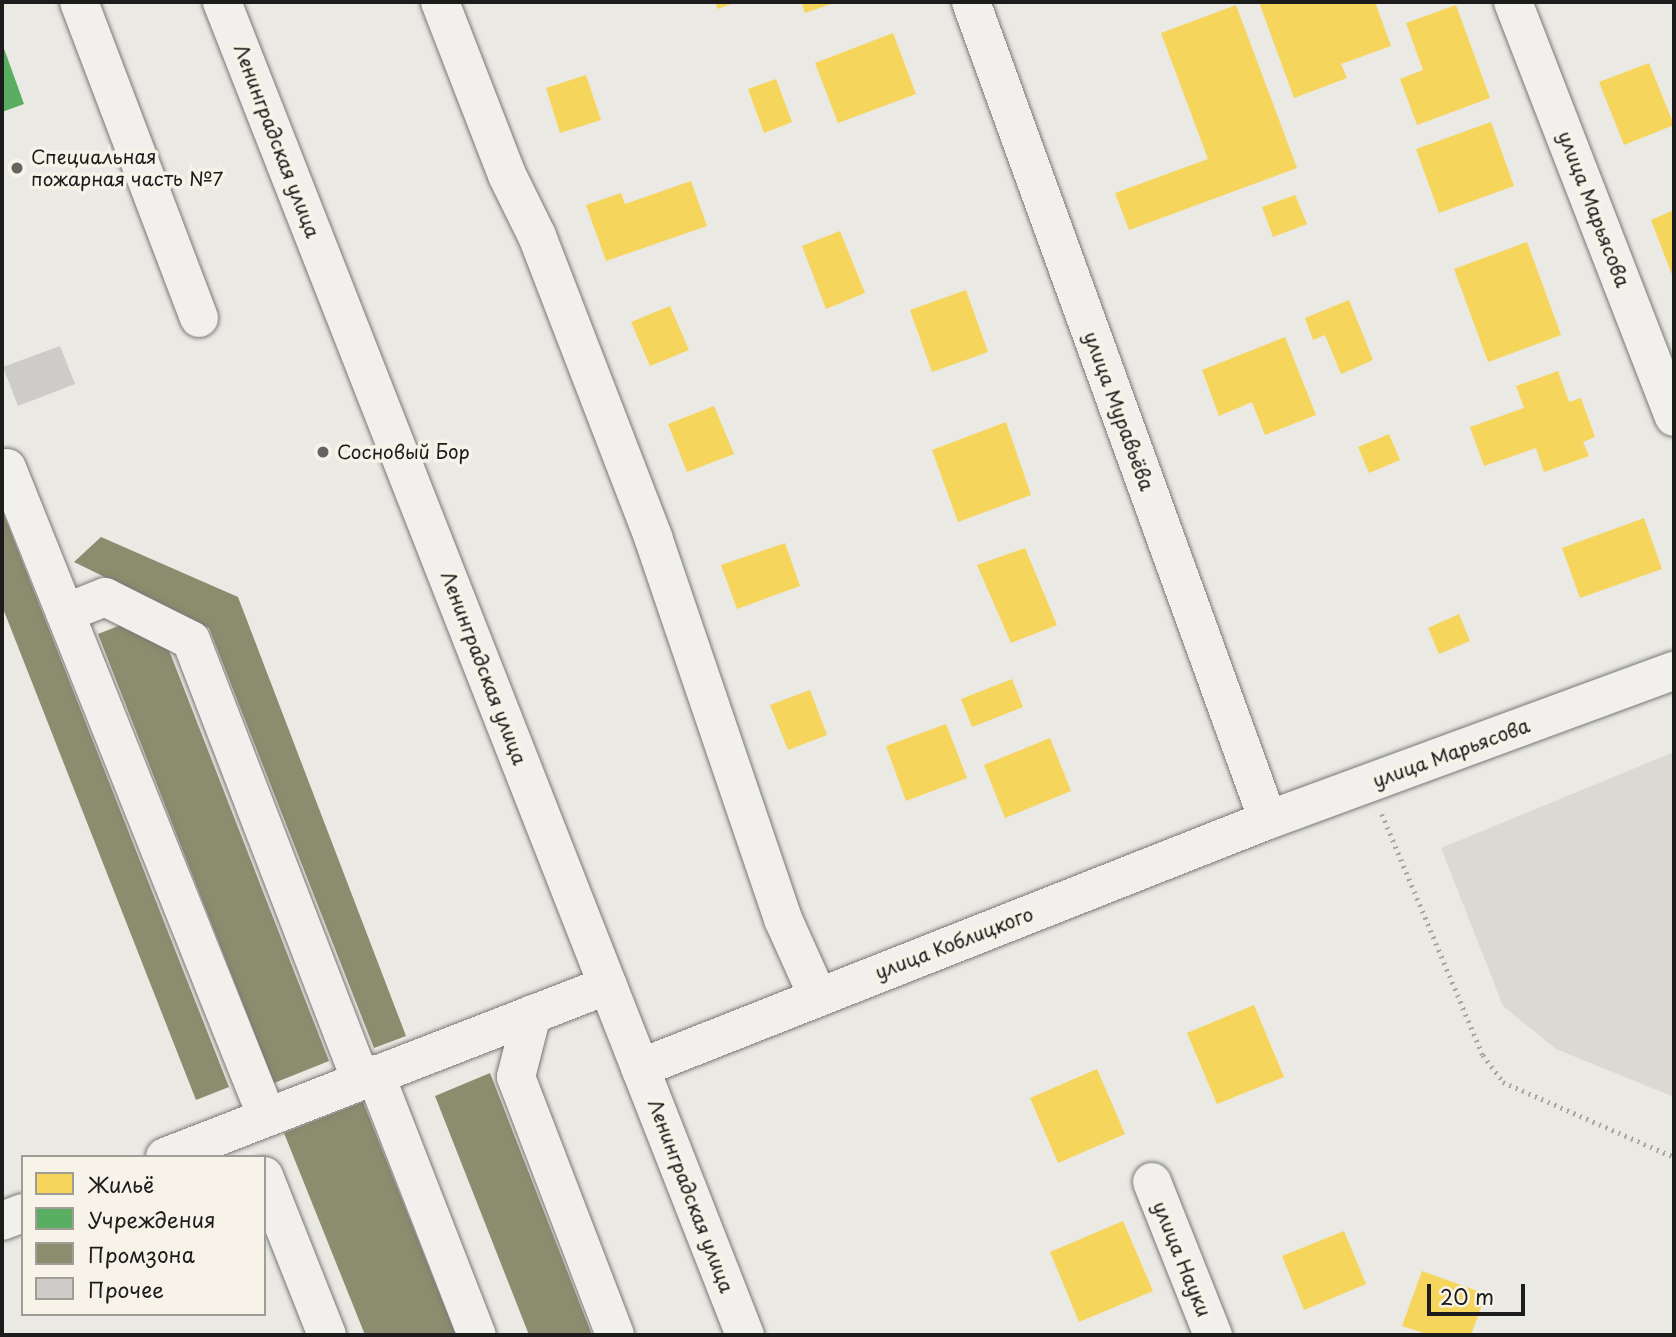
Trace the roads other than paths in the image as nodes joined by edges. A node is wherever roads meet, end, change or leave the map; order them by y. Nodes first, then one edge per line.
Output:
1 (79, 2) edge
2 (222, 2) edge
3 (440, 2) edge
4 (971, 2) edge
5 (1513, 2) edge
6 (200, 318) dead end
7 (1674, 417) edge
8 (7, 468) dead end
9 (65, 613) junction
10 (1674, 671) edge
11 (1268, 820) junction
12 (608, 985) junction
13 (818, 997) junction
14 (532, 1014) junction
15 (640, 1068) junction
16 (368, 1077) junction
17 (256, 1133) edge
18 (173, 1155) edge
19 (266, 1181) edge
20 (1152, 1182) dead end
21 (21, 1214) edge
22 (2, 1221) edge
23 (327, 1335) edge
24 (477, 1335) edge
25 (615, 1335) edge
26 (745, 1335) edge
27 (1213, 1335) edge

1 - 6 street
2 - 12 street, Ленинградская улица
3 - 13 street
4 - 11 street, улица Муравьёва
5 - 7 street, улица Марьясова
8 - 9 street
9 - 16 street
9 - 17 street
10 - 11 street, улица Марьясова
11 - 13 street, улица Коблицкого
12 - 14 street
12 - 15 street, Ленинградская улица
13 - 15 street, улица Коблицкого
14 - 16 street
14 - 25 street
15 - 26 street, Ленинградская улица
16 - 17 street
16 - 24 street
17 - 18 street
19 - 23 street
20 - 27 street, улица Науки
21 - 22 street

